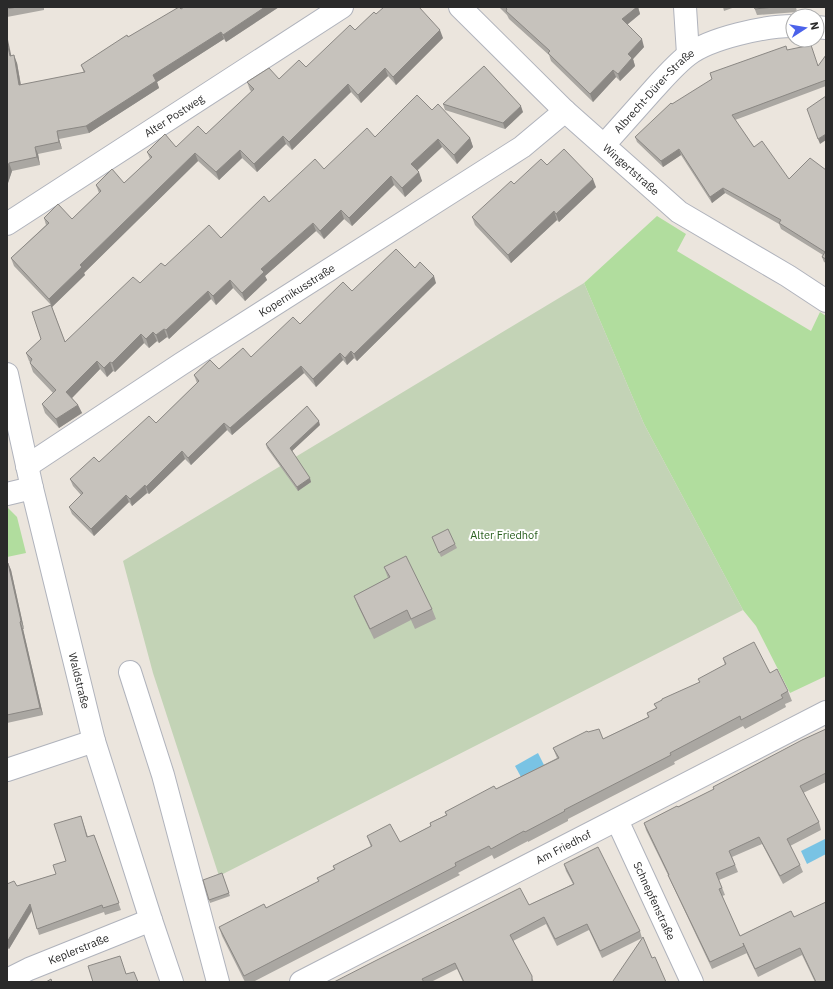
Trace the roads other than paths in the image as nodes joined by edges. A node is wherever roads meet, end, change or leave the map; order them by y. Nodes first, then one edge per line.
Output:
1 (342, 7) edge
2 (460, 7) edge
3 (685, 7) edge
4 (785, 26) edge
5 (688, 54) junction
6 (564, 111) junction
7 (604, 145) junction
8 (7, 224) edge
9 (826, 302) edge
10 (7, 374) edge
11 (27, 466) junction
12 (32, 488) junction
13 (7, 494) edge
14 (130, 672) dead end
15 (826, 712) edge
16 (94, 741) junction
17 (7, 770) edge
18 (617, 820) junction
19 (151, 920) junction
20 (7, 980) edge
21 (172, 982) edge
22 (218, 982) edge
23 (301, 982) edge
24 (692, 982) edge

1 - 8 street, Alter Postweg
2 - 6 street, Wingertstraße
3 - 5 street, Albrecht-Dürer-Straße
4 - 5 street
5 - 7 street, Albrecht-Dürer-Straße
6 - 7 street, Wingertstraße
6 - 11 street, Kopernikusstraße
7 - 9 street, Wingertstraße
10 - 11 street, Waldstraße
11 - 12 street, Waldstraße
12 - 13 street
12 - 16 street, Waldstraße
14 - 22 street
15 - 18 street, Am Friedhof
16 - 17 street
16 - 19 street, Waldstraße
18 - 23 street, Am Friedhof
18 - 24 street, Schnepfenstraße
19 - 20 street, Keplerstraße
19 - 21 street, Waldstraße

